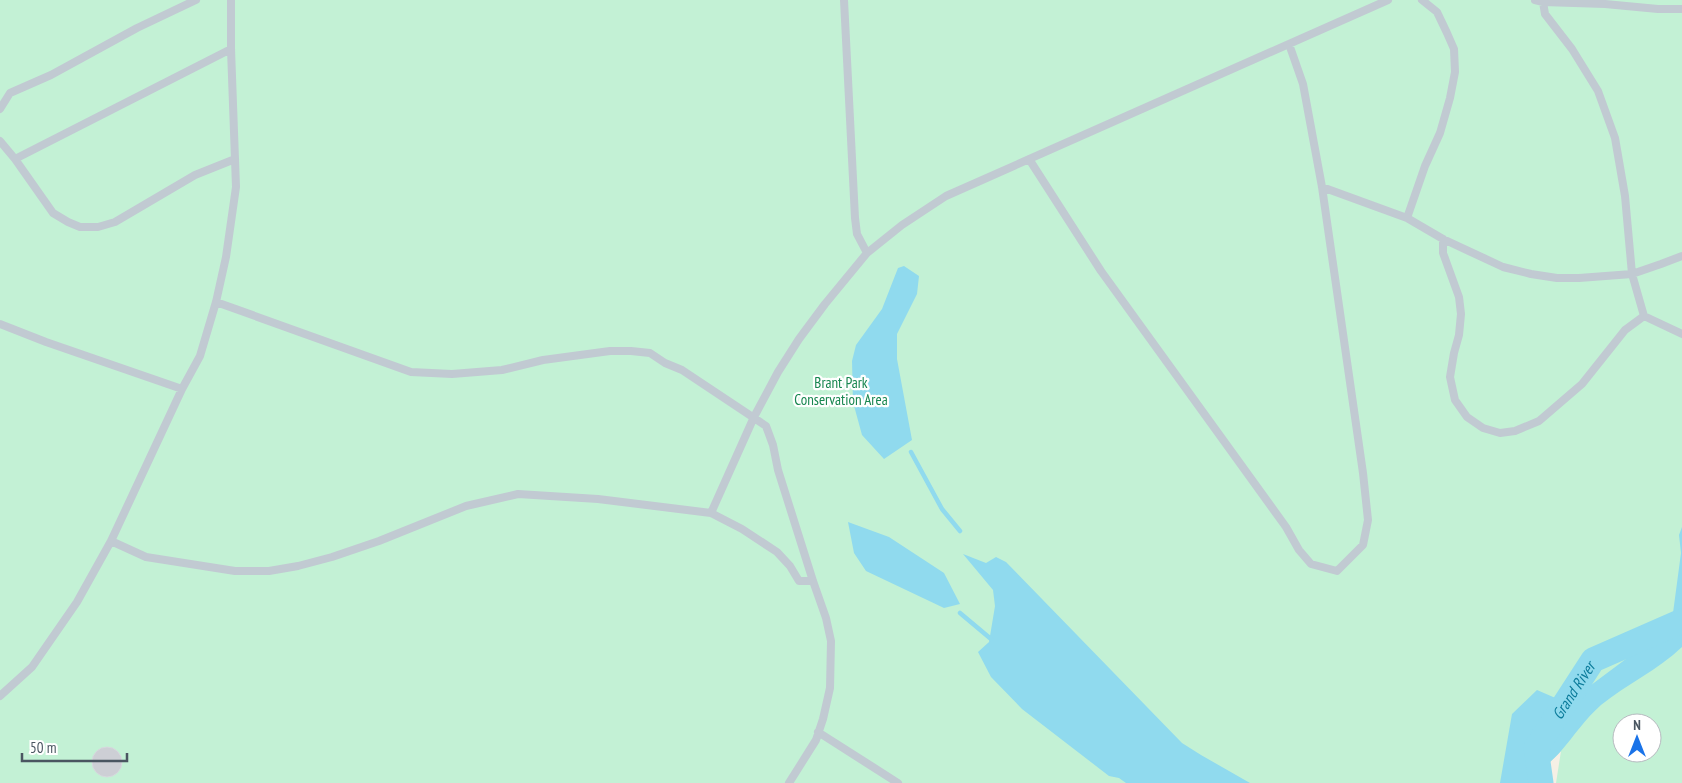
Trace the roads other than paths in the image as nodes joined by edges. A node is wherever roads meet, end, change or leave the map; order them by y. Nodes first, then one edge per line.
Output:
1 (196, 0) edge
2 (231, 0) edge
3 (844, 0) edge
4 (1388, 0) edge
5 (1422, 0) edge
6 (1539, 1) edge
7 (1682, 9) edge
8 (1289, 44) junction
9 (231, 49) junction
10 (0, 109) edge
11 (0, 140) edge
12 (15, 159) junction
13 (235, 159) junction
14 (1028, 159) junction
15 (1322, 187) junction
16 (1408, 218) junction
17 (1444, 239) junction
18 (867, 253) junction
19 (1682, 256) edge
20 (1632, 274) junction
21 (216, 302) junction
22 (1644, 316) junction
23 (0, 324) edge
24 (1682, 334) edge
25 (182, 388) junction
26 (754, 417) junction
27 (711, 513) junction
28 (111, 541) junction
29 (812, 580) junction
30 (0, 696) edge
31 (818, 732) junction
32 (789, 783) edge
33 (898, 783) edge

1 - 10 lane
2 - 9 lane
3 - 18 lane
4 - 8 lane
5 - 16 lane
6 - 7 lane
6 - 20 lane
8 - 14 lane
8 - 15 lane
9 - 12 lane
9 - 13 lane
11 - 12 lane
12 - 13 lane
13 - 21 lane
14 - 15 lane
14 - 18 lane
15 - 16 lane
16 - 17 lane
17 - 20 lane
17 - 22 lane
18 - 26 lane
19 - 20 lane
20 - 22 lane
21 - 25 lane
21 - 26 lane
22 - 24 lane
23 - 25 lane
25 - 28 lane
26 - 27 lane
26 - 29 lane
27 - 28 lane
27 - 29 lane
28 - 30 lane
29 - 31 lane
31 - 32 lane
31 - 33 lane

